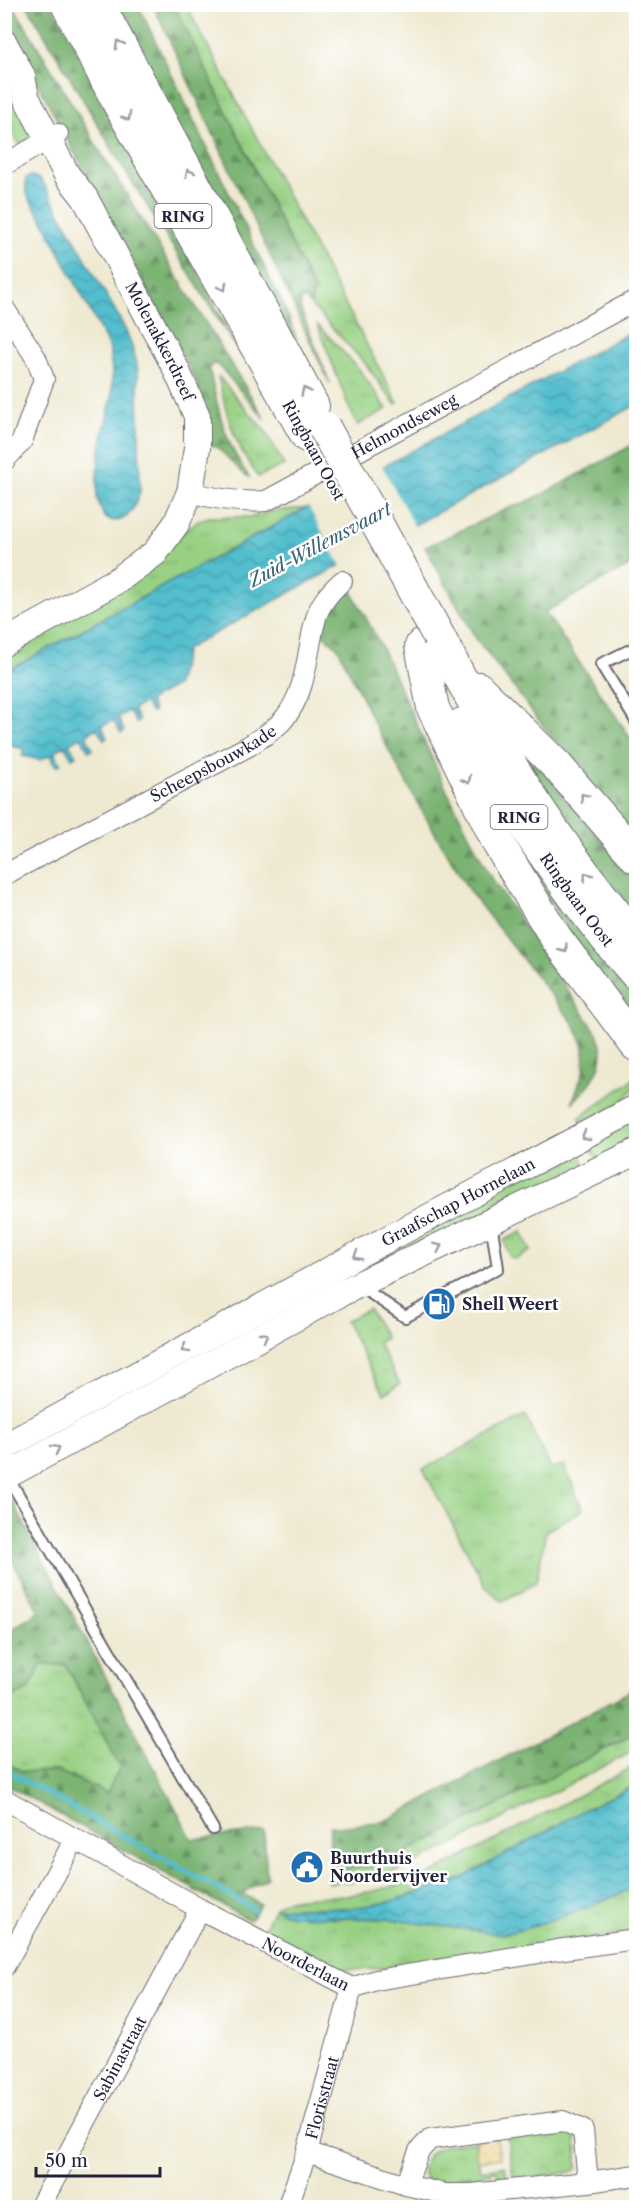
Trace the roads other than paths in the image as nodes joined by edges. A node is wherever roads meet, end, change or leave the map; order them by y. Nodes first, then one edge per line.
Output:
1 (67, 4) edge
2 (98, 4) edge
3 (4, 43) edge
4 (54, 137) junction
5 (4, 165) edge
6 (636, 300) edge
7 (4, 308) edge
8 (316, 432) junction
9 (10, 451) edge
10 (190, 492) junction
11 (342, 581) dead end
12 (4, 643) edge
13 (636, 646) edge
14 (437, 648) junction
15 (636, 721) edge
16 (636, 857) edge
17 (4, 875) edge
18 (636, 938) edge
19 (636, 975) edge
20 (636, 1045) edge
21 (636, 1108) edge
22 (636, 1152) edge
23 (490, 1222) junction
24 (360, 1285) junction
25 (286, 1309) junction
26 (98, 1411) junction
27 (4, 1447) edge
28 (4, 1477) edge
29 (4, 1483) edge
30 (4, 1799) edge
31 (213, 1829) dead end
32 (75, 1839) junction
33 (200, 1909) junction
34 (636, 1939) edge
35 (4, 1967) edge
36 (352, 1988) junction
37 (307, 2152) junction
38 (636, 2175) edge
39 (588, 2182) junction
40 (406, 2185) junction
41 (39, 2208) edge
42 (287, 2208) edge

1 -> 8 main road, Ringbaan Oost / RING
8 -> 2 main road, Ringbaan Oost / RING
3 - 4 street, Molenakkerdreef
4 - 5 street
4 - 10 street, Molenakkerdreef
6 - 10 street, Helmondseweg
7 - 9 street
8 - 14 main road, Ringbaan Oost / RING
10 - 12 street
11 - 17 street, Scheepsbouwkade
13 - 15 lane
16 -> 14 main road
18 -> 14 main road, Ringbaan Oost / RING
14 - 19 main road, Ringbaan Oost / RING
14 -> 20 main road
21 -> 25 street, Graafschap Hornelaan
22 - 23 street, Graafschap Hornelaan
24 -> 23 street, Graafschap Hornelaan
23 - 24 lane
24 - 25 street, Graafschap Hornelaan
25 - 26 street, Graafschap Hornelaan
26 - 27 street, Graafschap Hornelaan
28 -> 26 street, Graafschap Hornelaan
29 - 31 lane
30 - 32 street, Noorderlaan
32 - 33 street, Noorderlaan
32 - 35 street
33 - 36 street, Noorderlaan
33 - 41 street, Sabinastraat
34 - 36 street, Noorderlaan
36 - 37 street, Florisstraat
37 - 40 street
37 - 42 street, Florisstraat
38 - 39 street
39 - 40 street
39 - 40 street

